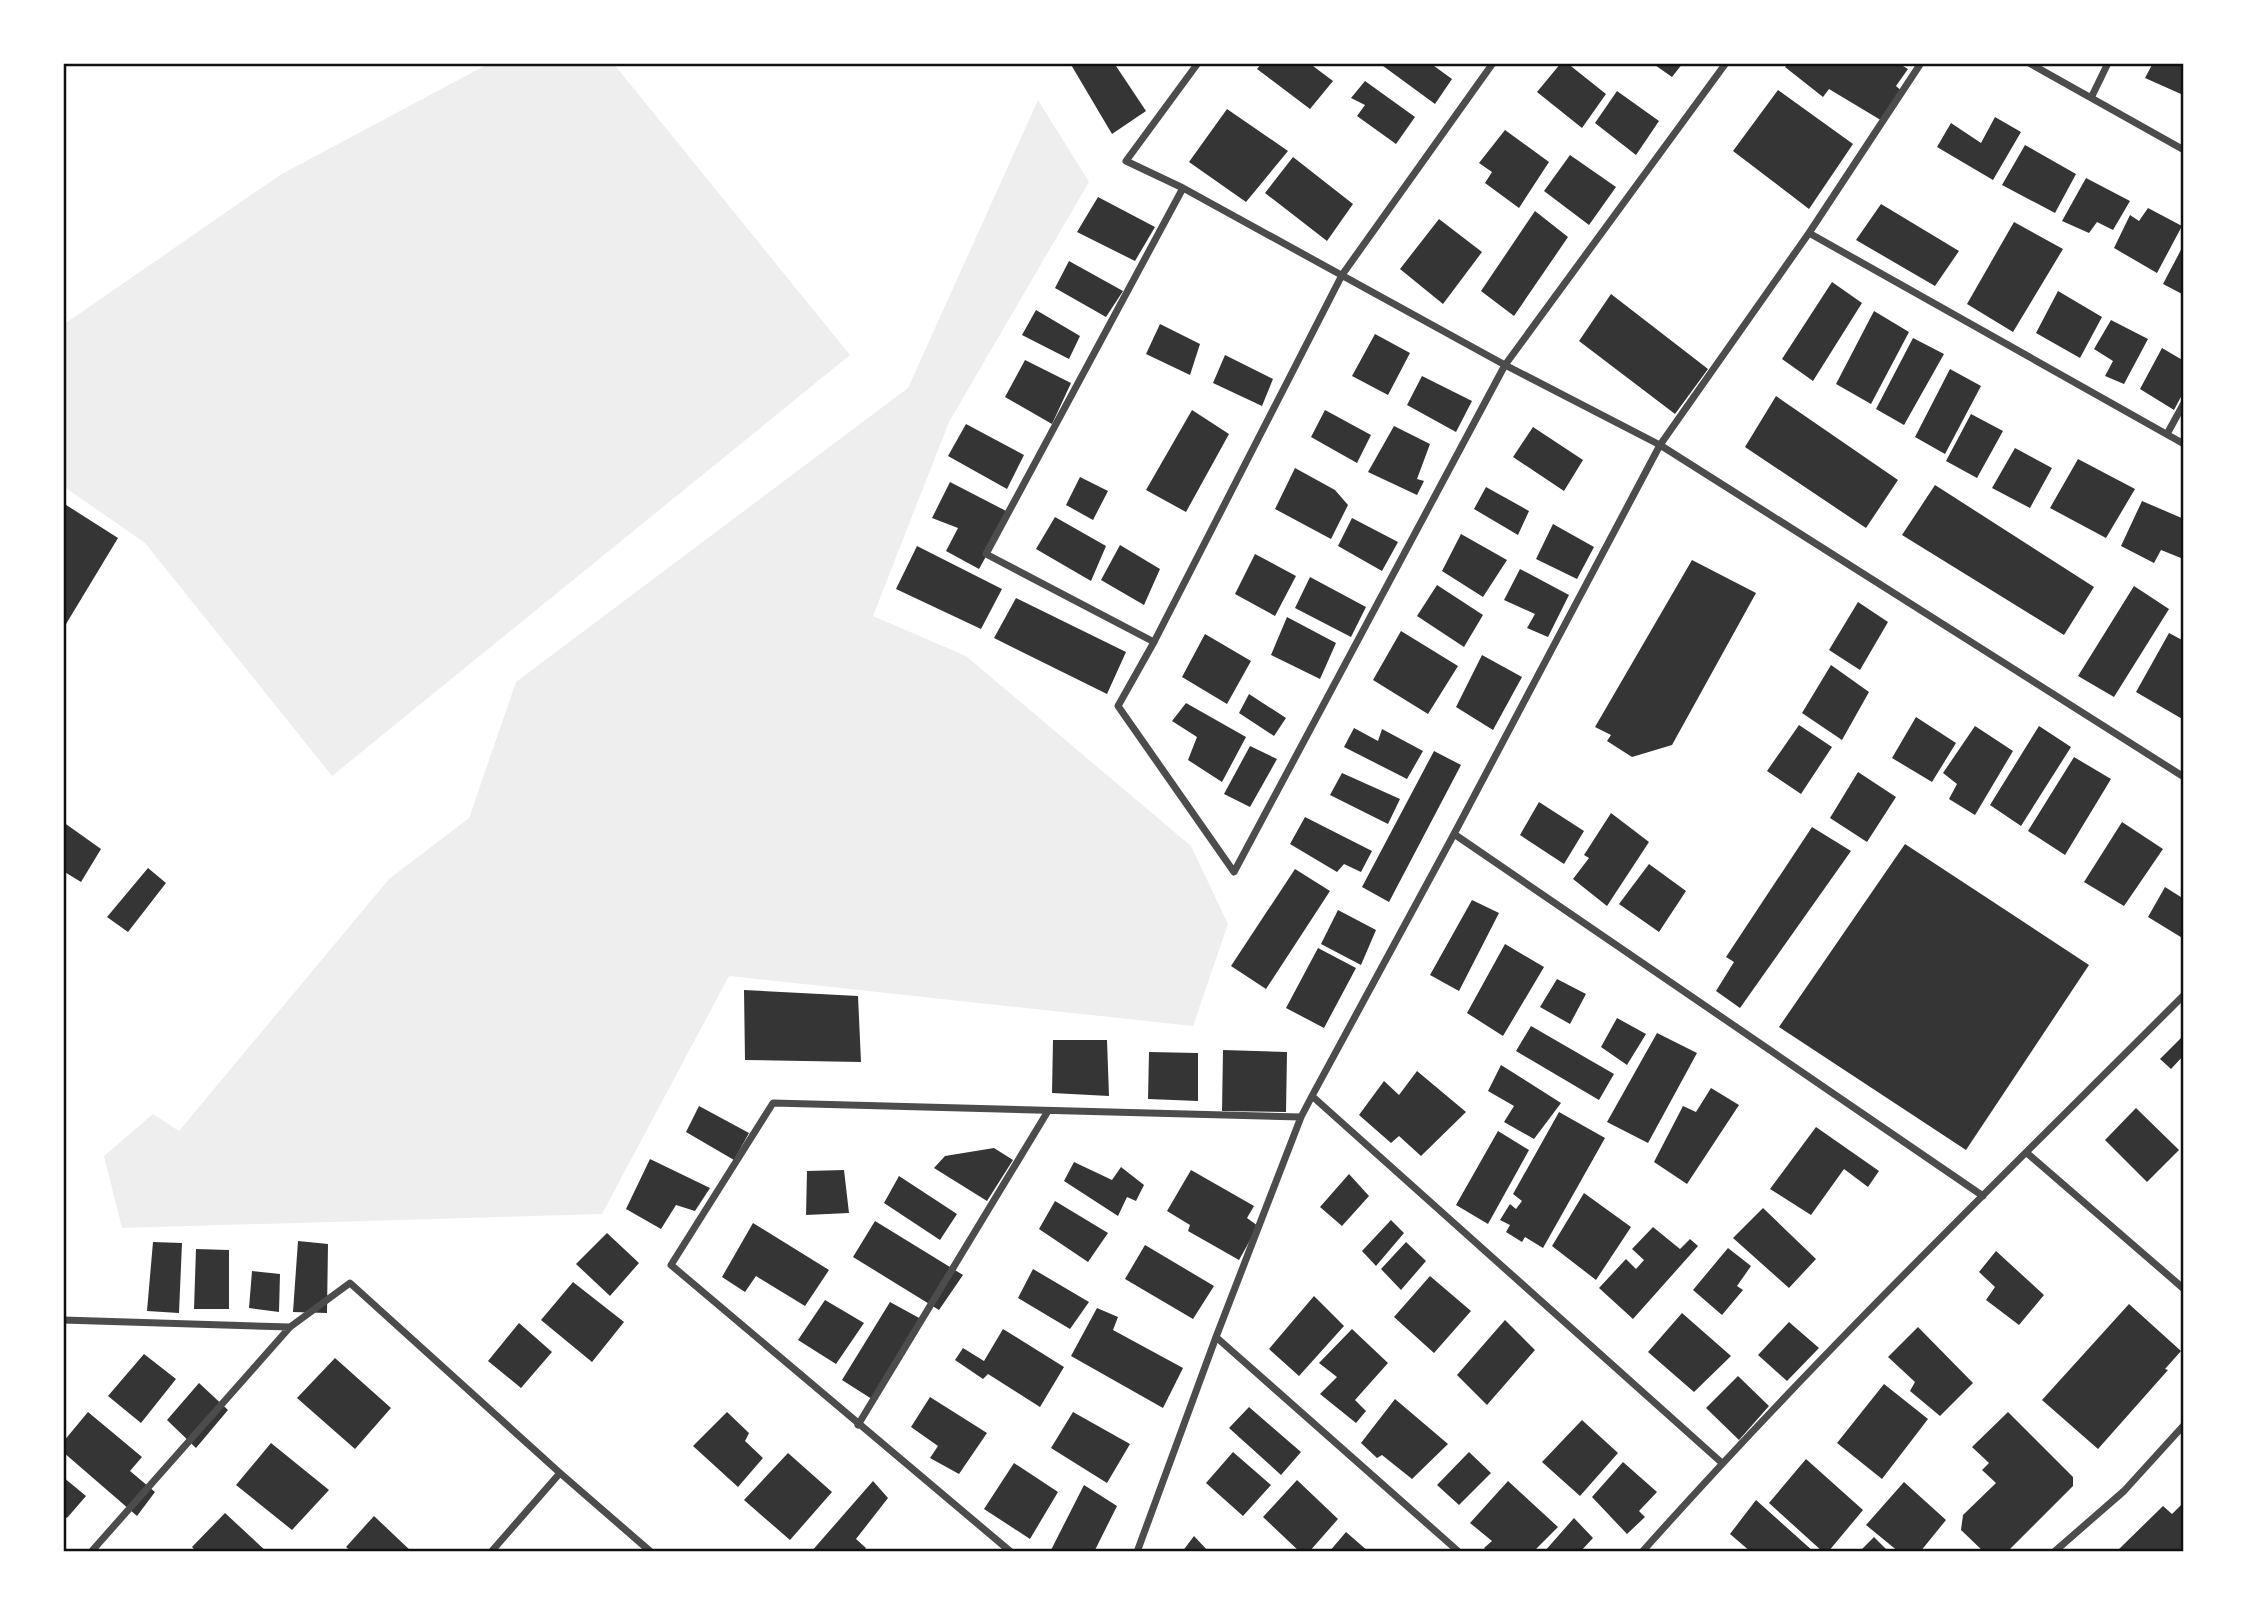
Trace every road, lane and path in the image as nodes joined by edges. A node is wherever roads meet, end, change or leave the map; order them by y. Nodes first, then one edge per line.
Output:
1 (1198, 63) edge
2 (1493, 63) edge
3 (1726, 63) edge
4 (1921, 63) edge
5 (2029, 63) edge
6 (2108, 63) edge
7 (2092, 96) junction
8 (2184, 150) edge
9 (1183, 188) junction
10 (1809, 233) junction
11 (1342, 275) junction
12 (1505, 365) junction
13 (2184, 403) edge
14 (2166, 434) junction
15 (2184, 444) edge
16 (1660, 445) junction
17 (1154, 642) junction
18 (2184, 777) edge
19 (1454, 834) junction
20 (2184, 995) edge
21 (1312, 1096) junction
22 (1048, 1111) junction
23 (1301, 1117) junction
24 (2027, 1153) junction
25 (1983, 1196) junction
26 (2184, 1289) edge
27 (63, 1320) edge
28 (290, 1327) junction
29 (1216, 1337) junction
30 (858, 1425) junction
31 (2184, 1425) edge
32 (1722, 1463) junction
33 (560, 1473) junction
34 (91, 1552) edge
35 (491, 1552) edge
36 (651, 1552) edge
37 (1011, 1552) edge
38 (1136, 1552) edge
39 (1459, 1552) edge
40 (1642, 1552) edge
41 (2054, 1552) edge

1 - 9 street
2 - 11 street
3 - 12 street
4 - 10 street
5 - 7 street
6 - 7 street
7 - 8 street
9 - 11 street
9 - 17 street
10 - 14 street
10 - 16 street
11 - 12 street
11 - 17 street
12 - 16 street
12 - 17 street
13 - 14 street
14 - 15 street
16 - 18 street
16 - 19 street
19 - 21 street
19 - 25 street
20 - 24 street
21 - 23 street
21 - 32 street
22 - 23 street
22 - 30 street
22 - 30 street
23 - 29 street
24 - 25 street
24 - 26 street
25 - 32 street
27 - 28 street
28 - 33 street
28 - 34 street
29 - 38 street
29 - 39 street
30 - 37 street
31 - 41 street
32 - 40 street
33 - 35 street
33 - 36 street

